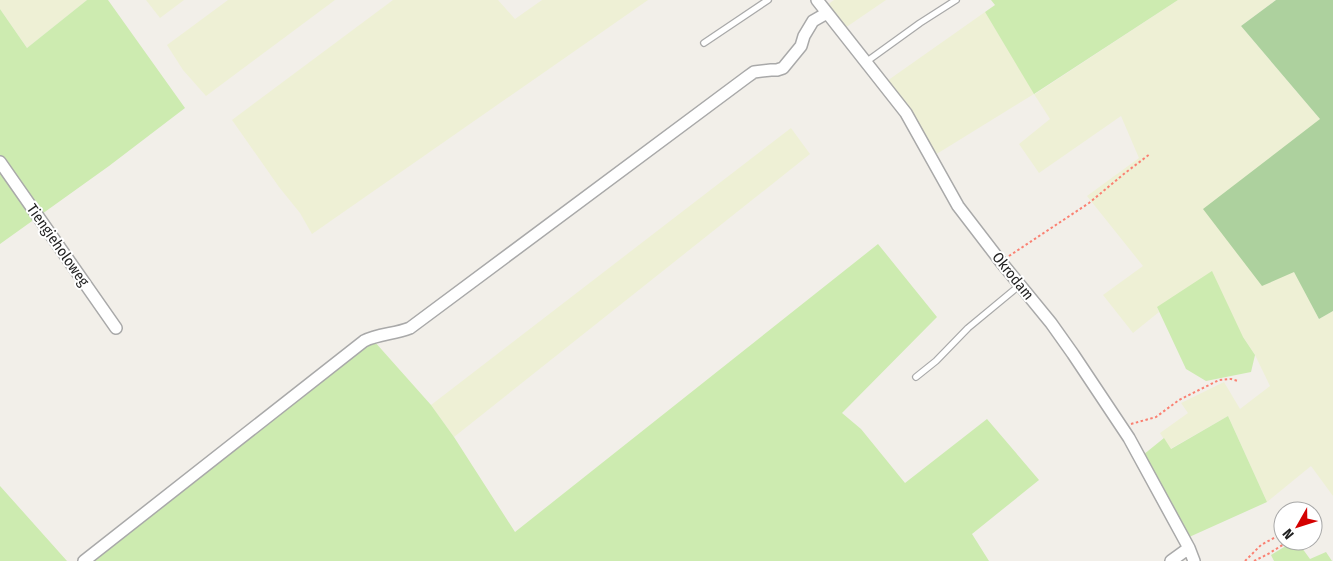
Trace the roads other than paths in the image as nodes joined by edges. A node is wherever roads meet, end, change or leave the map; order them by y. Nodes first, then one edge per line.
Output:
1 (768, 0) edge
2 (817, 0) edge
3 (956, 0) edge
4 (827, 13) junction
5 (704, 42) dead end
6 (866, 62) junction
7 (0, 162) edge
8 (1020, 285) junction
9 (116, 328) dead end
10 (916, 377) dead end
11 (1189, 548) junction
12 (84, 561) edge
13 (1171, 561) edge
14 (1194, 561) edge

1 - 5 lane
2 - 4 street, Okrodam
3 - 6 lane
4 - 6 street, Okrodam
4 - 12 street
6 - 8 street, Okrodam
7 - 9 street, Tiengieholoweg
8 - 10 lane
8 - 11 street, Okrodam
11 - 13 street
11 - 14 street, Okrodam

